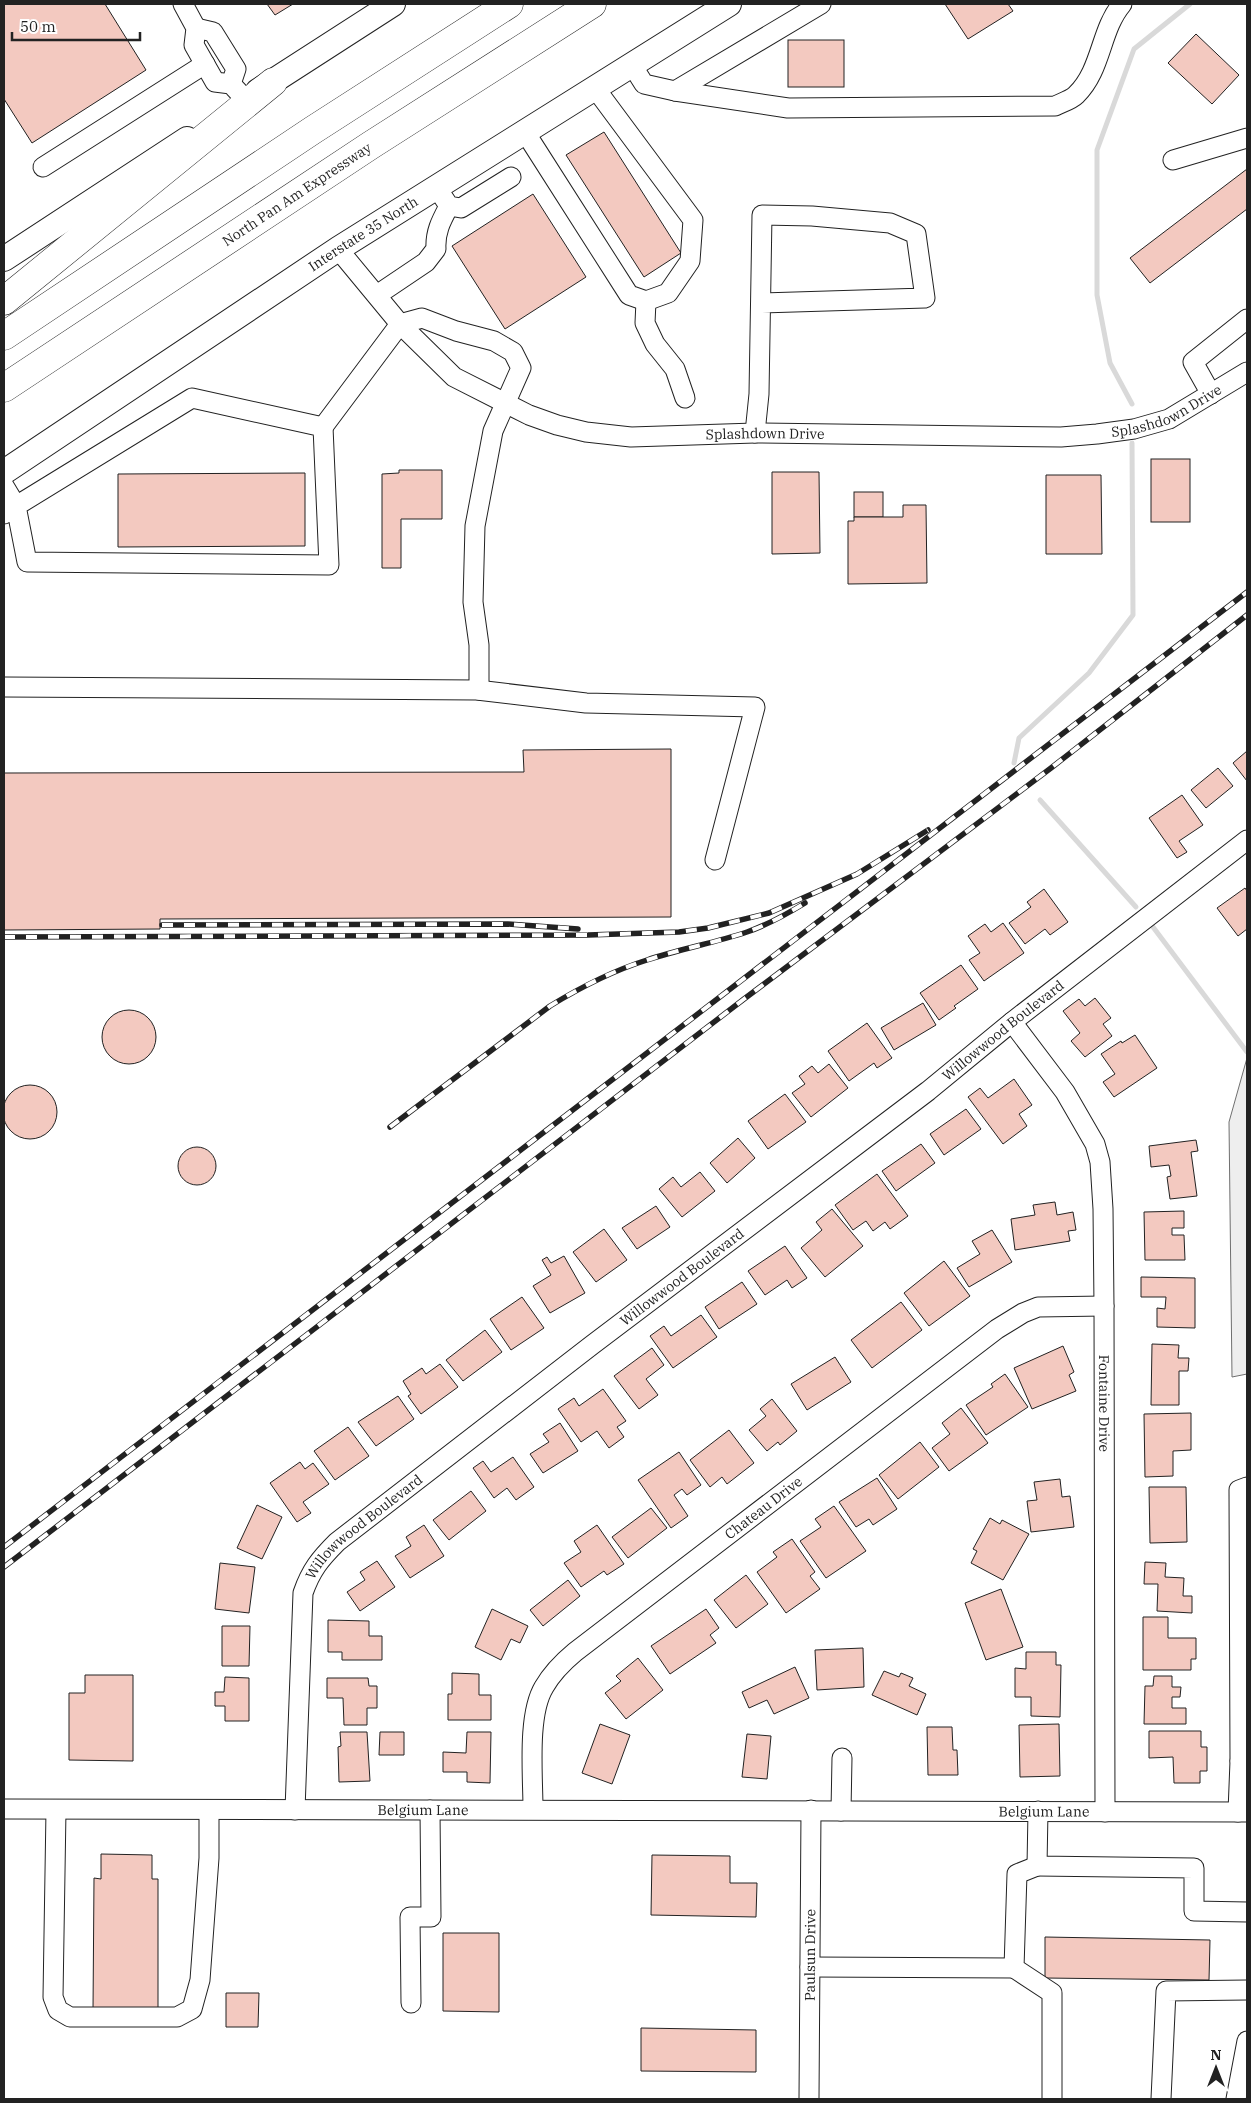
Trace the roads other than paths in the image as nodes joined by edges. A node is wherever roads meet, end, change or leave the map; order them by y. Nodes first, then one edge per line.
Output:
1 (183, 4) edge
2 (393, 4) edge
3 (510, 4) edge
4 (592, 4) edge
5 (729, 4) edge
6 (820, 4) edge
7 (1122, 4) edge
8 (196, 28) junction
9 (205, 64) junction
10 (632, 65) junction
11 (273, 82) junction
12 (595, 88) junction
13 (675, 91) junction
14 (238, 92) junction
15 (525, 132) junction
16 (1247, 138) edge
17 (1173, 160) dead end
18 (43, 167) dead end
19 (511, 177) dead end
20 (443, 197) junction
21 (338, 249) junction
22 (4, 259) edge
23 (377, 296) junction
24 (4, 301) edge
25 (646, 301) junction
26 (761, 303) junction
27 (1247, 319) edge
28 (400, 324) junction
29 (4, 336) edge
30 (1247, 372) edge
31 (4, 388) edge
32 (1211, 394) junction
33 (685, 398) dead end
34 (506, 404) junction
35 (323, 427) junction
36 (756, 433) junction
37 (4, 472) edge
38 (4, 486) edge
39 (10, 510) edge
40 (4, 687) edge
41 (479, 690) junction
42 (1247, 840) edge
43 (715, 860) dead end
44 (1012, 1022) junction
45 (1104, 1306) junction
46 (1247, 1487) edge
47 (842, 1758) dead end
48 (1244, 1761) edge
49 (4, 1809) edge
50 (533, 1809) junction
51 (56, 1810) junction
52 (208, 1810) junction
53 (295, 1810) junction
54 (430, 1810) junction
55 (811, 1810) junction
56 (841, 1810) junction
57 (1038, 1811) junction
58 (1105, 1812) junction
59 (1243, 1812) edge
60 (1037, 1866) junction
61 (1247, 1912) edge
62 (810, 1967) junction
63 (1014, 1968) junction
64 (1247, 1990) edge
65 (411, 2003) dead end
66 (1247, 2041) edge
67 (809, 2099) edge
68 (1052, 2099) edge
69 (1161, 2099) edge
70 (1236, 2099) edge

1 - 8 street
2 - 11 main road
3 - 29 highway
4 - 31 highway, North Pan Am Expressway
5 - 10 main road, Interstate 35 North
6 - 13 street
7 - 13 street
8 - 9 street
8 - 14 street
9 - 14 street
9 - 18 street
10 - 12 main road, Interstate 35 North
10 - 13 street
11 - 14 main road
11 - 24 highway
12 - 15 main road, Interstate 35 North
12 - 25 street
14 - 22 main road
15 - 20 main road, Interstate 35 North
15 - 25 street
16 - 17 street
19 - 20 street
20 - 21 main road, Interstate 35 North
20 - 23 street
21 - 23 street, Splashdown Drive
21 - 37 main road, Interstate 35 North
23 - 28 street, Splashdown Drive
25 - 33 street
26 - 26 street
26 - 36 street
27 - 32 street
28 - 34 street, Splashdown Drive
28 - 34 street
28 - 35 street
30 - 32 street, Splashdown Drive
32 - 36 street, Splashdown Drive
34 - 36 street, Splashdown Drive
34 - 41 street
35 - 39 street
35 - 39 street
38 - 39 street
40 - 41 street
41 - 43 street
42 - 44 street, Willowwood Boulevard
44 - 45 street, Fontaine Drive
44 - 53 street, Willowwood Boulevard
45 - 50 street, Chateau Drive
45 - 58 street, Fontaine Drive
46 - 48 street
47 - 56 street
48 - 59 street
49 - 51 street, Belgium Lane
50 - 54 street, Belgium Lane
50 - 55 street, Belgium Lane
51 - 52 street, Belgium Lane
51 - 52 street
52 - 53 street, Belgium Lane
53 - 54 street, Belgium Lane
54 - 65 street
55 - 56 street, Belgium Lane
55 - 62 street, Paulsun Drive
56 - 57 street, Belgium Lane
57 - 58 street, Belgium Lane
57 - 60 street
58 - 59 street, Belgium Lane
60 - 61 street
60 - 63 street
62 - 63 street
62 - 67 street, Paulsun Drive
63 - 68 street
64 - 69 street
66 - 70 street

